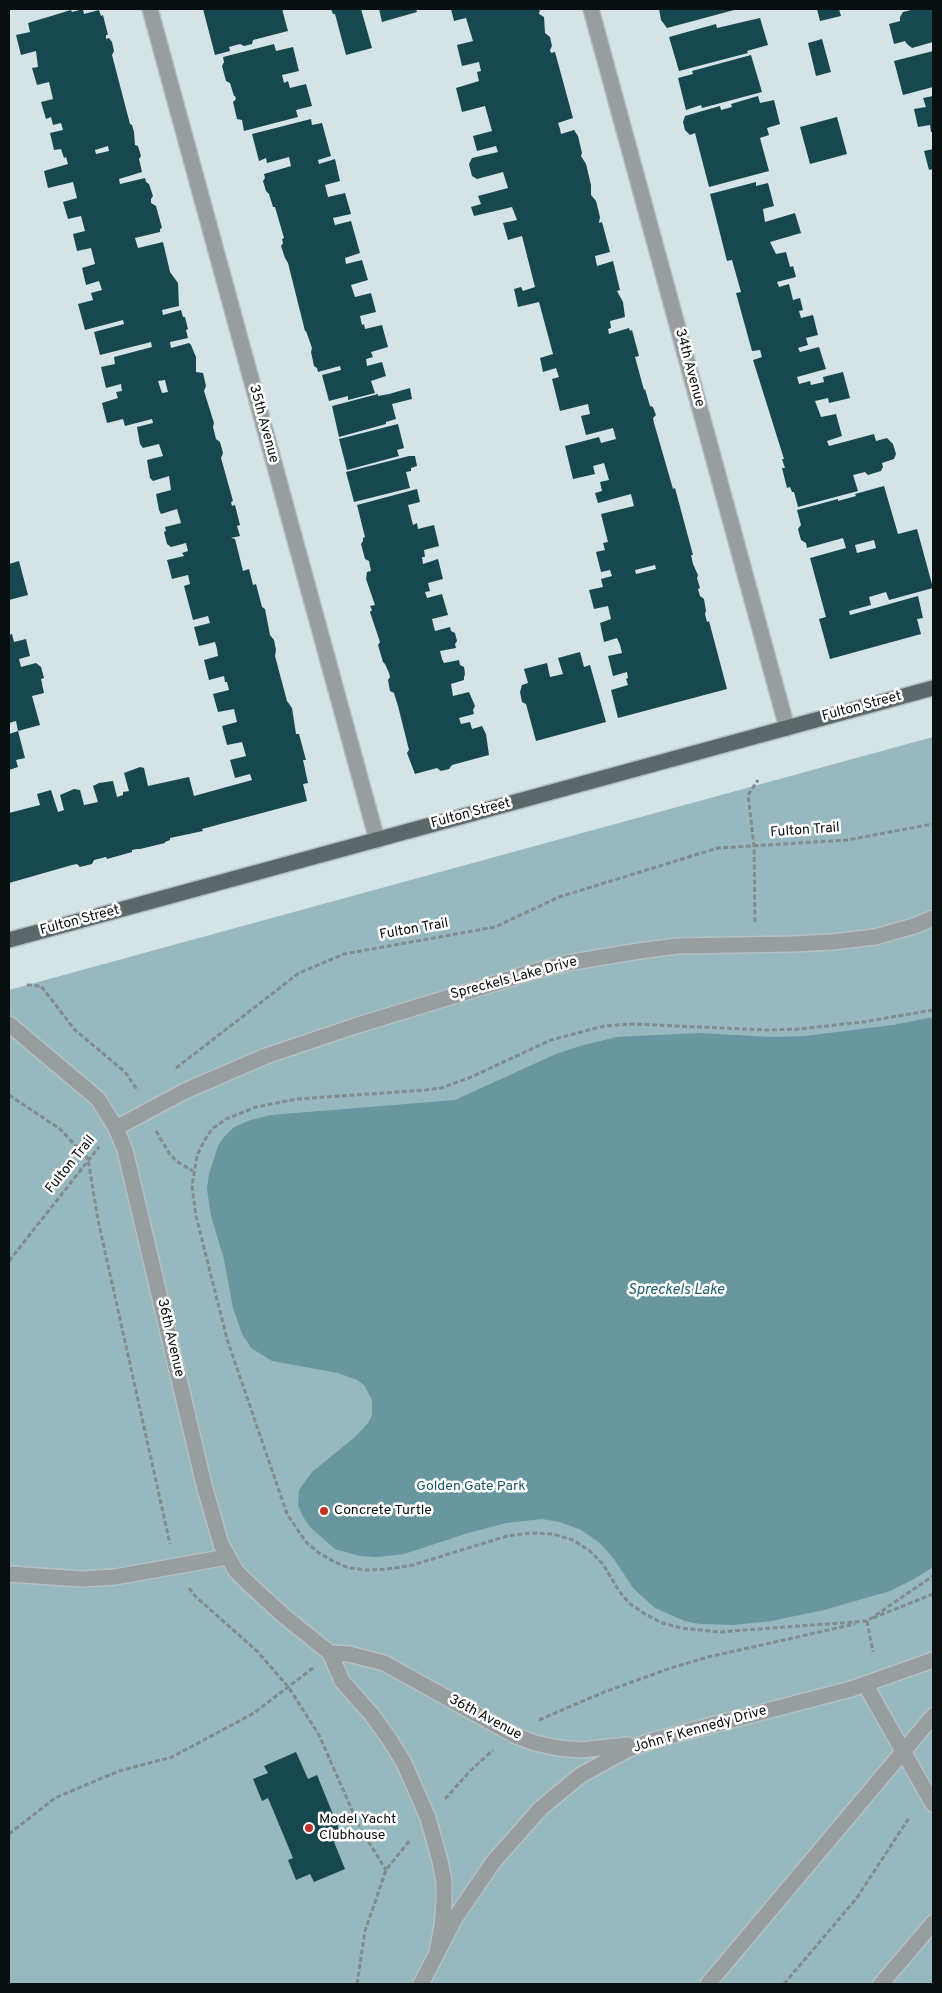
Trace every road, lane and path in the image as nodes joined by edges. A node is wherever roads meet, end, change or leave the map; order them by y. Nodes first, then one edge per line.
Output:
1 (150, 9) edge
2 (590, 9) edge
3 (933, 688) edge
4 (787, 728) junction
5 (758, 780) dead end
6 (933, 824) edge
7 (377, 840) junction
8 (754, 846) junction
9 (933, 918) edge
10 (9, 940) edge
11 (756, 945) junction
12 (27, 985) dead end
13 (933, 1010) edge
14 (9, 1024) edge
15 (173, 1070) dead end
16 (147, 1111) junction
17 (116, 1128) junction
18 (194, 1171) junction
19 (9, 1261) edge
20 (227, 1557) junction
21 (9, 1574) edge
22 (933, 1576) edge
23 (933, 1594) edge
24 (867, 1621) junction
25 (873, 1652) dead end
26 (330, 1653) junction
27 (933, 1660) edge
28 (865, 1684) junction
29 (933, 1716) edge
30 (532, 1723) dead end
31 (675, 1734) junction
32 (498, 1745) dead end
33 (904, 1750) junction
34 (933, 1804) edge
35 (440, 1805) dead end
36 (910, 1818) dead end
37 (9, 1834) edge
38 (410, 1839) dead end
39 (933, 1923) edge
40 (437, 1952) junction
41 (357, 1984) edge
42 (422, 1984) edge
43 (708, 1984) edge
44 (784, 1984) edge
45 (880, 1984) edge

1 - 7 street, 35th Avenue
2 - 4 street, 34th Avenue
3 - 4 main road, Fulton Street
4 - 7 main road, Fulton Street
5 - 8 path
6 - 8 path, Fulton Trail
7 - 10 main road, Fulton Street
8 - 11 path
8 - 15 path, Fulton Trail
9 - 11 street, Spreckels Lake Drive
11 - 16 street, Spreckels Lake Drive
12 - 16 path
13 - 18 path
14 - 17 street, 36th Avenue
16 - 17 street, Spreckels Lake Drive
16 - 18 path
17 - 19 path, Fulton Trail
17 - 20 street, 36th Avenue
18 - 24 path
20 - 21 street
20 - 26 street, 36th Avenue
22 - 24 path
23 - 24 path
24 - 25 path
24 - 30 path
26 - 31 street, 36th Avenue
26 - 37 path
26 - 40 street, 36th Avenue
27 - 28 street, John F Kennedy Drive
28 - 31 street, John F Kennedy Drive
28 - 33 street
29 - 33 street
31 - 40 street, John F Kennedy Drive
32 - 35 path
33 - 34 street
33 - 43 street
36 - 44 path
38 - 41 path
39 - 45 street
40 - 42 street, John F Kennedy Drive

